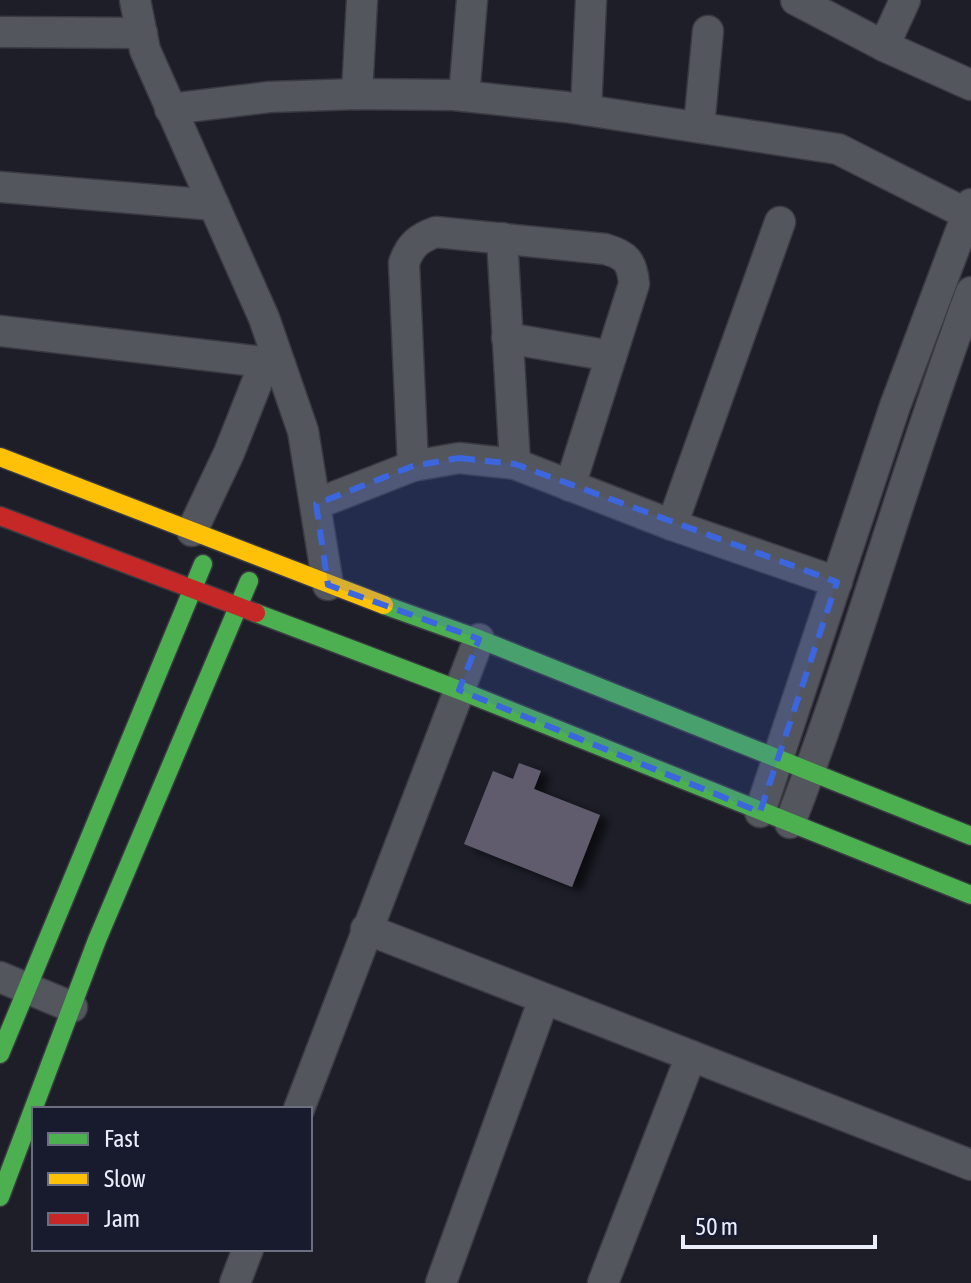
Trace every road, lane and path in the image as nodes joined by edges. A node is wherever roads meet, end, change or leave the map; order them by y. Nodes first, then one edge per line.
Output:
1 (135, 0) edge
2 (362, 0) edge
3 (472, 0) edge
4 (591, 0) edge
5 (796, 0) edge
6 (905, 0) edge
7 (708, 31) dead end
8 (0, 32) edge
9 (142, 33) junction
10 (884, 46) junction
11 (971, 85) edge
12 (357, 94) junction
13 (464, 96) junction
14 (170, 109) junction
15 (586, 110) junction
16 (699, 126) junction
17 (0, 187) edge
18 (214, 205) junction
19 (969, 211) edge
20 (780, 222) dead end
21 (502, 238) junction
22 (971, 292) edge
23 (0, 331) edge
24 (507, 338) junction
25 (611, 356) junction
26 (272, 363) junction
27 (0, 457) edge
28 (515, 464) junction
29 (413, 466) junction
30 (570, 486) junction
31 (316, 504) junction
32 (0, 516) edge
33 (672, 525) junction
34 (203, 536) junction
35 (258, 558) junction
36 (837, 582) junction
37 (328, 585) junction
38 (192, 589) junction
39 (238, 605) junction
40 (479, 639) junction
41 (459, 690) junction
42 (779, 761) junction
43 (809, 774) junction
44 (760, 812) junction
45 (790, 823) junction
46 (971, 836) edge
47 (971, 895) edge
48 (366, 929) junction
49 (13, 982) edge
50 (544, 999) junction
51 (72, 1007) junction
52 (0, 1054) edge
53 (691, 1056) junction
54 (34, 1107) edge
55 (300, 1107) edge
56 (32, 1113) edge
57 (969, 1157) edge
58 (0, 1197) edge
59 (247, 1251) edge
60 (235, 1283) edge
61 (441, 1283) edge
62 (603, 1283) edge

1 - 9 street
2 - 12 street
3 - 13 street
4 - 15 street
5 - 10 street
6 - 10 street
7 - 16 street
8 - 9 street
9 - 14 street
10 - 11 street
12 - 13 street
12 - 14 street
13 - 15 street
14 - 18 street
15 - 16 street
16 - 19 street
17 - 18 street
18 - 26 street
19 - 36 street
20 - 33 street
21 - 24 street
21 - 25 street
21 - 29 street
22 - 43 street
23 - 26 street
24 - 25 street
24 - 28 street
25 - 30 street
26 - 31 street
26 - 34 street
27 - 34 main road
28 - 29 street
28 - 30 street
29 - 31 street
30 - 33 street
31 - 37 street
32 - 38 main road
33 - 36 street
34 - 35 main road
34 - 38 main road
35 - 37 main road
35 - 39 main road
36 - 42 street
37 - 40 main road
38 - 39 main road
38 - 49 main road
39 - 41 main road
39 - 51 main road
40 - 41 street
40 - 42 main road
41 - 44 main road
41 - 48 street
42 - 43 main road
42 - 44 street
43 - 45 street
43 - 46 main road
44 - 45 main road
45 - 47 main road
48 - 50 street
48 - 55 street
49 - 51 street
49 - 52 main road
50 - 53 street
50 - 61 street
51 - 54 main road
53 - 57 street
53 - 62 street
56 - 58 main road
59 - 60 street

